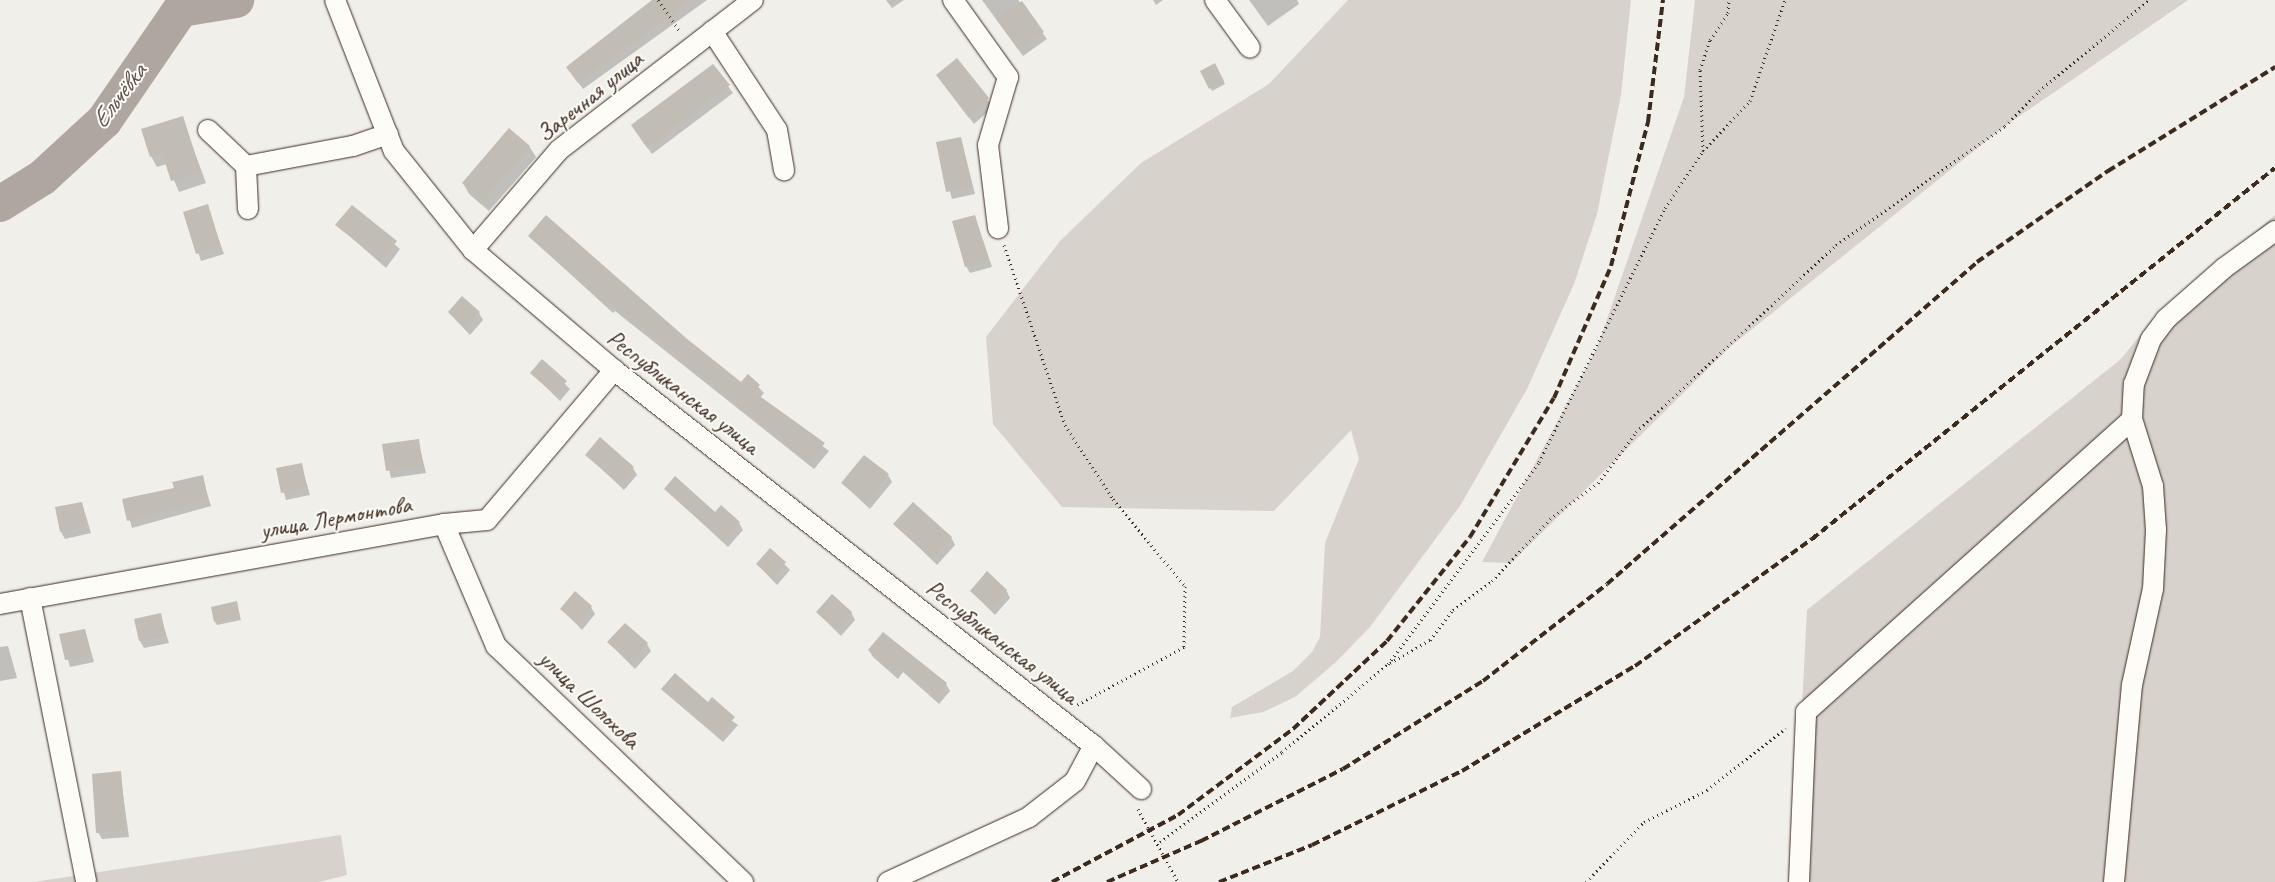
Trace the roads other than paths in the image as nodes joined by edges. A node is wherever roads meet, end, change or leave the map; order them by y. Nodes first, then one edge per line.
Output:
1 (335, 0) edge
2 (753, 0) edge
3 (953, 0) edge
4 (1215, 0) edge
5 (712, 31) junction
6 (1250, 48) dead end
7 (208, 130) dead end
8 (388, 134) junction
9 (246, 166) junction
10 (784, 170) dead end
11 (248, 209) dead end
12 (998, 228) road end
13 (2275, 231) edge
14 (473, 250) junction
15 (614, 370) junction
16 (2132, 418) junction
17 (444, 524) junction
18 (30, 598) junction
19 (0, 604) edge
20 (1094, 746) junction
21 (1136, 796) road end
22 (86, 882) edge
23 (743, 882) edge
24 (888, 882) edge
25 (1799, 882) edge
26 (2114, 882) edge

1 - 8 street, Республиканская улица
2 - 5 street, Заречная улица
3 - 12 street
4 - 6 street
5 - 10 street
5 - 14 street, Заречная улица
7 - 9 street
8 - 9 street
8 - 14 street, Республиканская улица
9 - 11 street
13 - 16 street
14 - 15 street, Республиканская улица
15 - 17 street, улица Лермонтова
15 - 20 street, Республиканская улица
16 - 25 street
16 - 26 street
17 - 18 street, улица Лермонтова
17 - 23 street, улица Шолохова
18 - 19 street, улица Лермонтова
18 - 22 street
20 - 21 street, Республиканская улица
20 - 24 street

